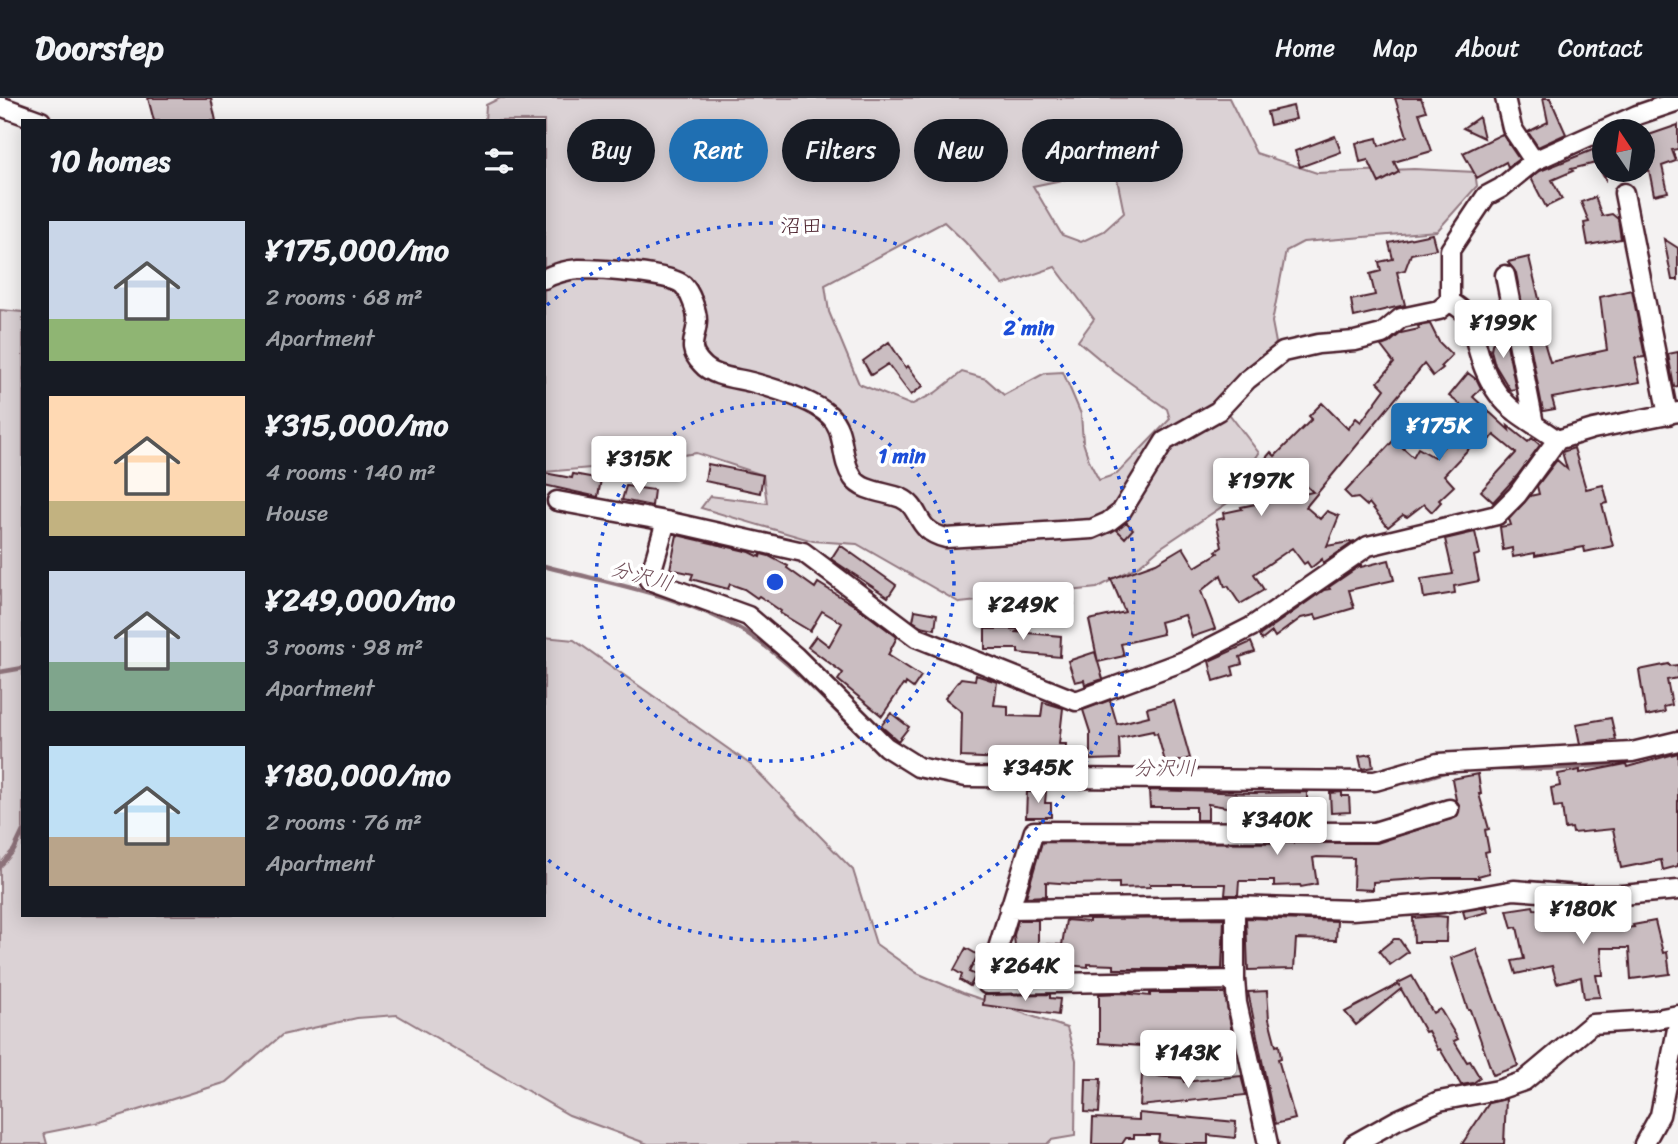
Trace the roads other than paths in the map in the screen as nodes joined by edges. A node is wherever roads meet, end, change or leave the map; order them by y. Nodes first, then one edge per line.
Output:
1 (1505, 98) edge
2 (1630, 98) edge
3 (1678, 101) edge
4 (0, 106) edge
5 (1637, 115) junction
6 (36, 119) edge
7 (1534, 160) junction
8 (1624, 192) dead end
9 (1505, 275) dead end
10 (546, 278) edge
11 (1450, 301) junction
12 (1673, 414) edge
13 (1534, 424) junction
14 (1557, 440) junction
15 (557, 501) dead end
16 (666, 521) junction
17 (1678, 741) edge
18 (1449, 809) dead end
19 (1678, 890) edge
20 (1235, 906) junction
21 (1009, 909) junction
22 (1234, 980) junction
23 (1678, 1015) edge
24 (1678, 1024) edge
25 (1268, 1144) edge
26 (1354, 1144) edge
27 (1644, 1144) edge

1 - 7 street
2 - 5 street
3 - 5 street
4 - 6 street
5 - 7 street
7 - 11 street
8 - 12 street
9 - 13 street
10 - 11 street
11 - 13 street
12 - 14 street
13 - 14 street
14 - 16 street
15 - 16 street
16 - 17 street
18 - 21 street
19 - 20 street
20 - 21 street
20 - 22 street
21 - 22 street
22 - 25 street
23 - 26 street
24 - 27 street

